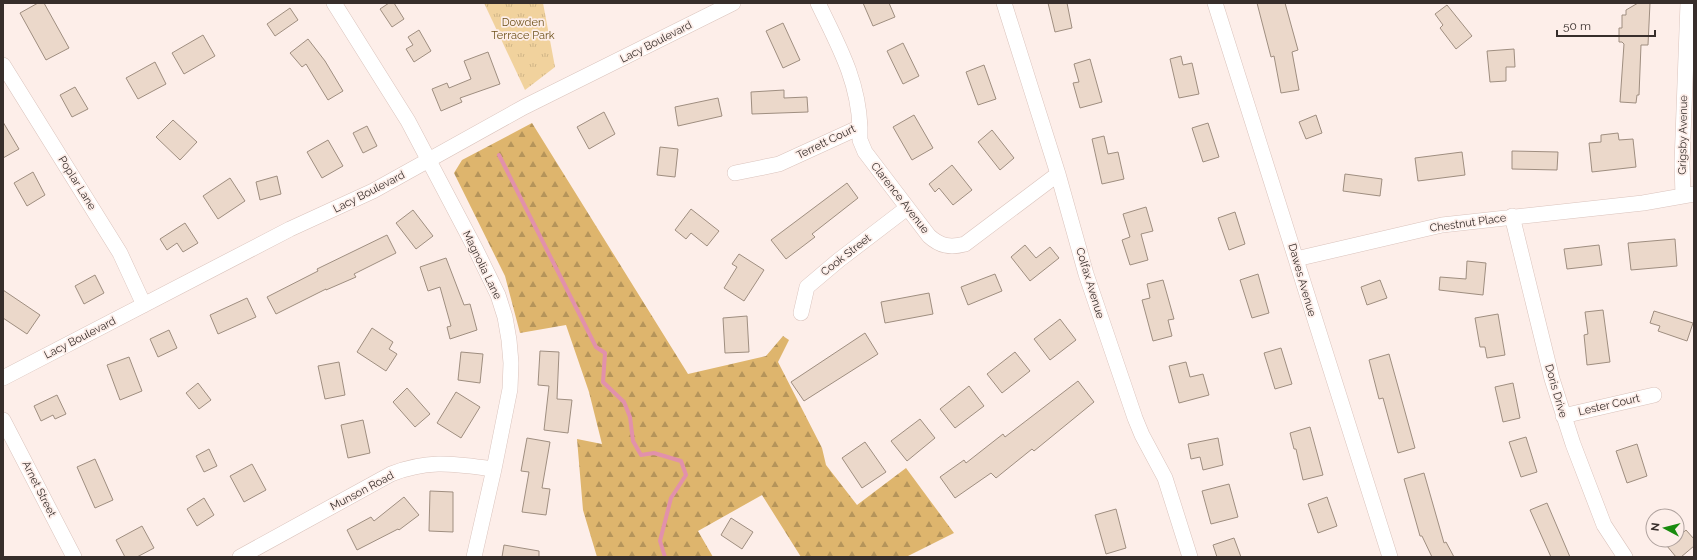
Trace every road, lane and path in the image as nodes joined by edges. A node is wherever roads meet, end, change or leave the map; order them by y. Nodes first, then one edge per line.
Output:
1 (334, 3) edge
2 (733, 3) edge
3 (818, 3) edge
4 (1004, 3) edge
5 (1215, 3) edge
6 (1688, 3) edge
7 (3, 65) edge
8 (860, 127) junction
9 (429, 161) junction
10 (735, 173) dead end
11 (1058, 174) junction
12 (1688, 195) edge
13 (907, 208) junction
14 (1512, 216) junction
15 (1296, 259) junction
16 (144, 305) junction
17 (801, 313) dead end
18 (3, 378) edge
19 (1654, 395) dead end
20 (1564, 416) junction
21 (3, 420) edge
22 (494, 469) junction
23 (255, 553) edge
24 (74, 557) edge
25 (240, 557) edge
26 (474, 557) edge
27 (1190, 557) edge
28 (1390, 557) edge
29 (1625, 557) edge

1 - 9 street, Magnolia Lane
2 - 9 street, Lacy Boulevard
3 - 8 street, Terrett Court
4 - 11 street, Colfax Avenue
5 - 15 street, Dawes Avenue
6 - 12 street, Grigsby Avenue
7 - 16 street, Poplar Lane
8 - 10 street, Terrett Court
8 - 13 street, Clarence Avenue
9 - 16 street, Lacy Boulevard
9 - 22 street, Magnolia Lane
11 - 13 street, Clarence Avenue
11 - 27 street, Colfax Avenue
12 - 14 street, Chestnut Place
13 - 17 street, Cook Street
14 - 15 street, Chestnut Place
14 - 20 street, Doris Drive
15 - 28 street, Dawes Avenue
16 - 18 street, Lacy Boulevard
19 - 20 street, Lester Court
20 - 29 street, Doris Drive
21 - 24 street, Arnet Street
22 - 23 street, Munson Road
22 - 26 street, Magnolia Lane
23 - 25 street, Munson Road

